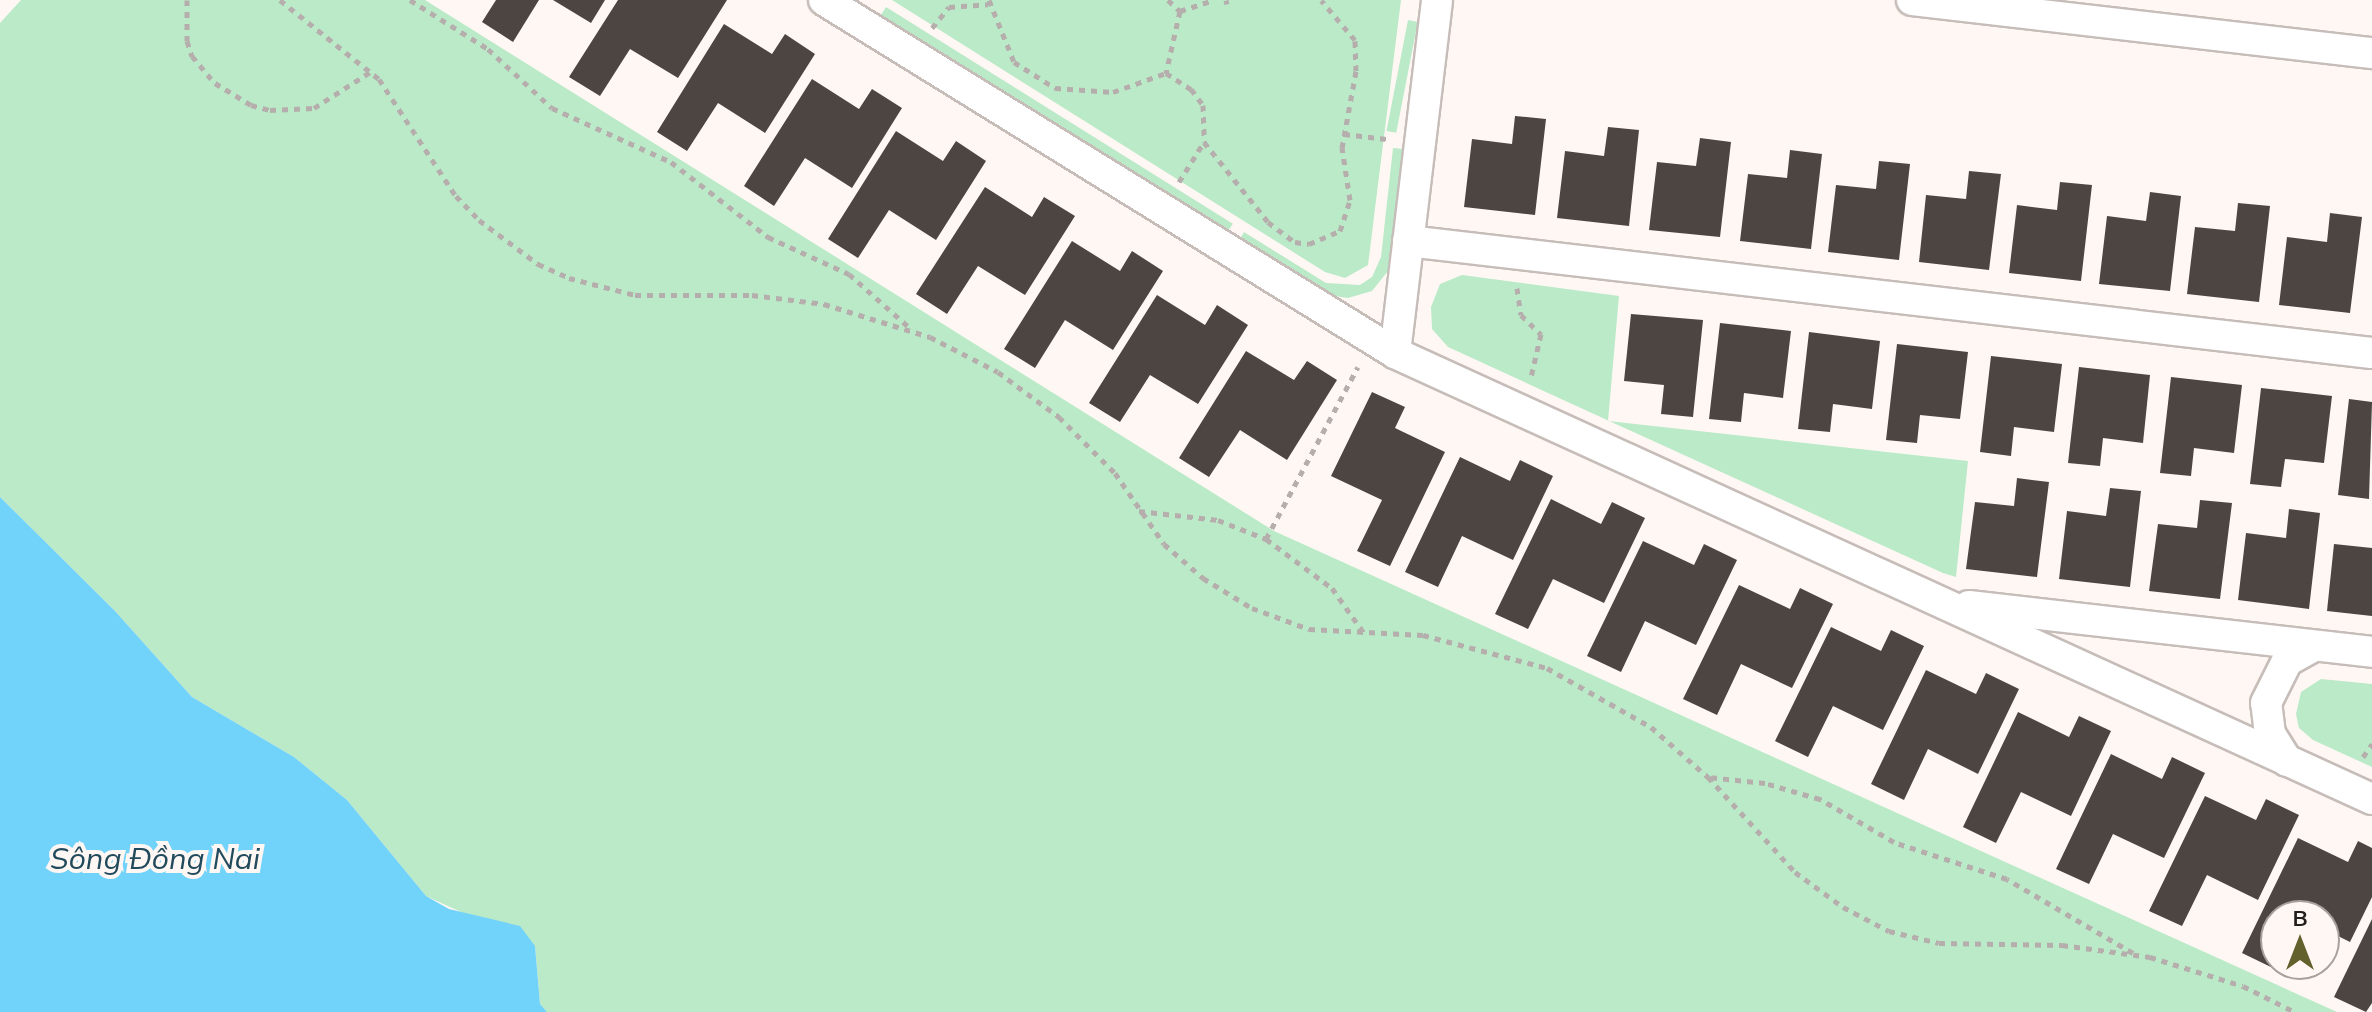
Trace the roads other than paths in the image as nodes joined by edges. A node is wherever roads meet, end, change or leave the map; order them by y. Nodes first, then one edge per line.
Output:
1 (824, 0) edge
2 (1437, 0) edge
3 (1912, 0) edge
4 (2372, 53) edge
5 (1408, 241) junction
6 (1383, 347) junction
7 (2372, 353) edge
8 (1939, 602) junction
9 (2314, 646) junction
10 (2372, 652) edge
11 (2287, 761) junction
12 (2372, 799) edge

1 - 6 street
2 - 5 street
3 - 4 street
5 - 6 street
5 - 7 street
6 - 8 street
8 - 9 street
8 - 11 street
9 - 10 street
9 - 11 street
11 - 12 street

